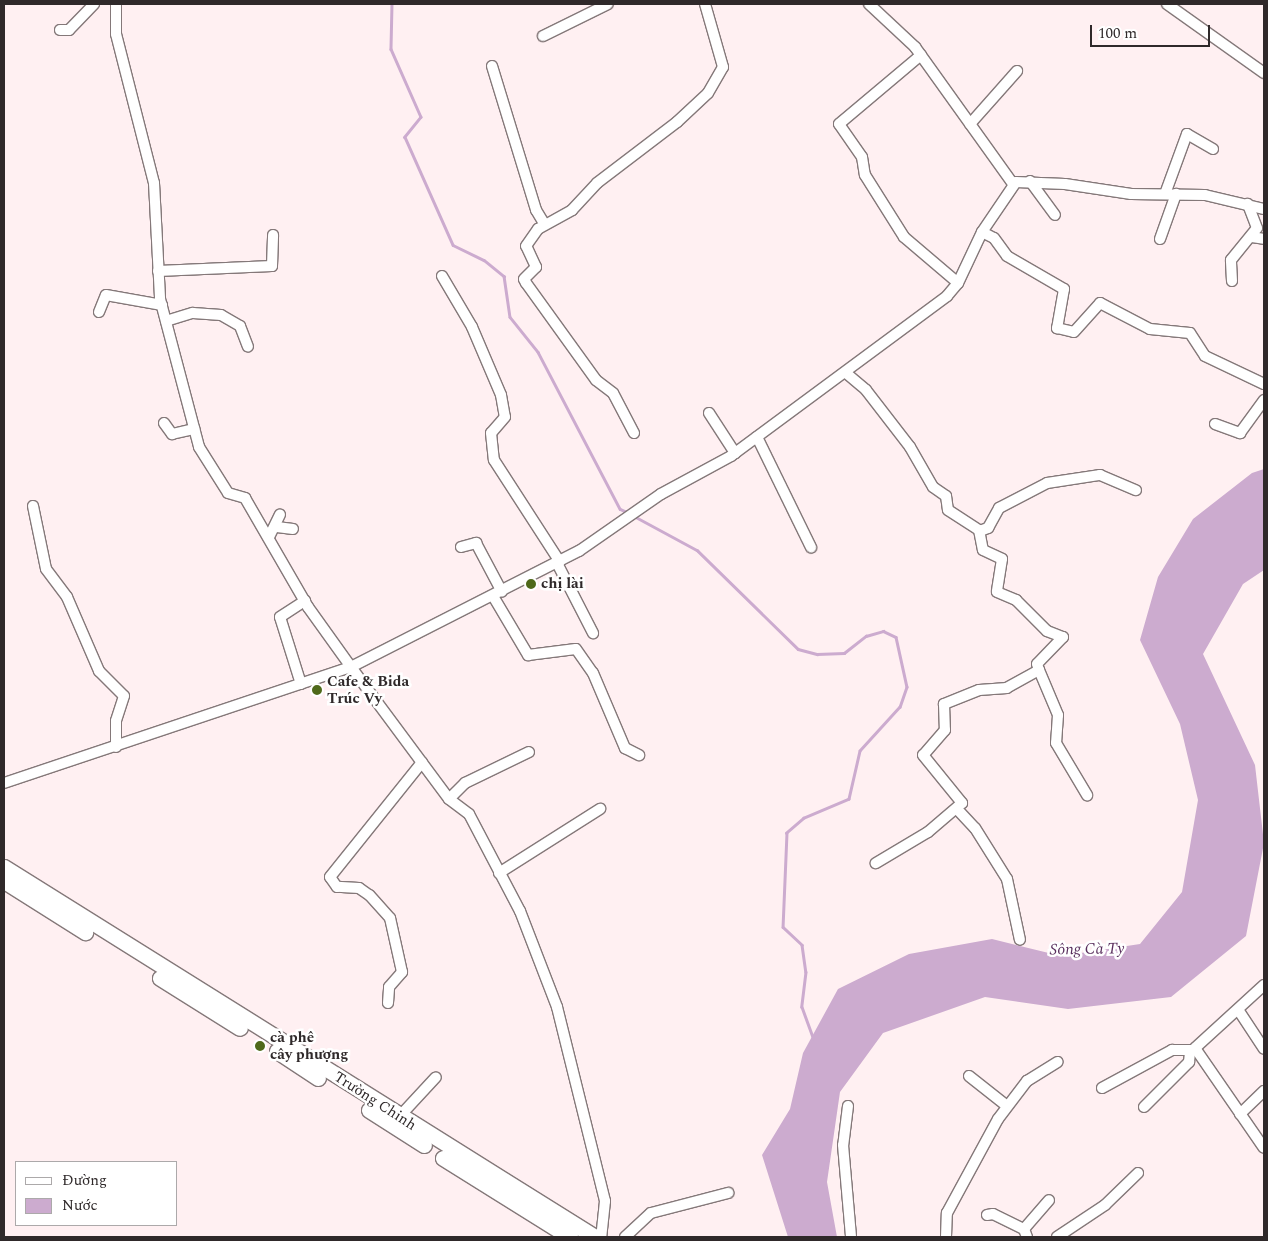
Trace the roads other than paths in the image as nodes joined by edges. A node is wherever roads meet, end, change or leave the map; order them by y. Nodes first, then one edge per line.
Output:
1 (94, 4) edge
2 (116, 4) edge
3 (608, 4) edge
4 (705, 4) edge
5 (869, 4) edge
6 (1167, 4) edge
7 (60, 30) dead end
8 (543, 36) dead end
9 (921, 55) junction
10 (492, 66) dead end
11 (1018, 71) dead end
12 (1264, 73) edge
13 (970, 124) junction
14 (1213, 149) dead end
15 (1030, 181) junction
16 (1013, 184) junction
17 (1171, 194) junction
18 (1248, 204) junction
19 (1264, 209) edge
20 (1055, 215) dead end
21 (545, 225) junction
22 (982, 232) junction
23 (273, 235) dead end
24 (1252, 237) junction
25 (1160, 239) dead end
26 (1264, 240) edge
27 (158, 271) junction
28 (442, 276) dead end
29 (1232, 281) dead end
30 (958, 283) junction
31 (162, 305) junction
32 (99, 312) dead end
33 (166, 321) junction
34 (248, 347) dead end
35 (846, 373) junction
36 (1264, 384) edge
37 (1264, 400) edge
38 (709, 413) dead end
39 (164, 424) dead end
40 (1215, 424) dead end
41 (194, 430) junction
42 (634, 433) dead end
43 (756, 437) junction
44 (735, 453) junction
45 (1136, 490) dead end
46 (33, 506) dead end
47 (280, 514) dead end
48 (277, 527) junction
49 (293, 529) dead end
50 (980, 532) junction
51 (269, 537) junction
52 (461, 547) dead end
53 (811, 547) dead end
54 (558, 563) junction
55 (497, 594) junction
56 (305, 601) junction
57 (593, 632) dead end
58 (351, 667) junction
59 (1039, 670) junction
60 (301, 684) junction
61 (116, 747) junction
62 (529, 752) dead end
63 (639, 754) dead end
64 (422, 762) junction
65 (4, 783) edge
66 (1087, 795) dead end
67 (449, 799) junction
68 (600, 809) dead end
69 (958, 809) junction
70 (876, 863) dead end
71 (4, 867) edge
72 (500, 873) junction
73 (4, 881) edge
74 (1020, 940) dead end
75 (1264, 985) edge
76 (388, 1003) dead end
77 (1239, 1011) junction
78 (1264, 1050) edge
79 (1193, 1051) junction
80 (1058, 1062) dead end
81 (969, 1076) dead end
82 (436, 1077) dead end
83 (1102, 1088) dead end
84 (1264, 1091) edge
85 (848, 1106) dead end
86 (1008, 1106) junction
87 (1144, 1107) dead end
88 (1240, 1114) junction
89 (399, 1117) junction
90 (1264, 1148) edge
91 (1138, 1173) dead end
92 (728, 1193) dead end
93 (1049, 1200) dead end
94 (987, 1216) dead end
95 (1025, 1233) edge
96 (570, 1237) edge
97 (595, 1237) edge
98 (601, 1237) edge
99 (625, 1237) edge
100 (852, 1237) edge
101 (946, 1237) edge
102 (1057, 1237) edge

1 - 7 street
2 - 27 street
3 - 8 street
4 - 21 street
5 - 9 street
6 - 12 street
9 - 13 street
9 - 30 street
10 - 21 street
11 - 13 street
13 - 16 street
14 - 17 street
15 - 16 street
15 - 17 street
15 - 20 street
16 - 22 street
17 - 18 street
17 - 25 street
18 - 19 street
18 - 24 street
21 - 42 street
22 - 30 street
22 - 36 street
23 - 27 street
24 - 26 street
24 - 29 street
27 - 31 street
28 - 54 street
30 - 35 street
31 - 32 street
31 - 33 street
33 - 34 street
33 - 41 street
35 - 43 street
35 - 50 street
37 - 40 street
38 - 44 street
39 - 41 street
41 - 51 street
43 - 44 street
43 - 53 street
44 - 54 street
45 - 50 street
46 - 61 street
47 - 48 street
48 - 49 street
48 - 51 street
50 - 59 street
51 - 56 street
52 - 55 street
54 - 55 street
54 - 57 street
55 - 58 street
55 - 63 street
56 - 58 street
56 - 60 street
58 - 60 street
58 - 64 street
59 - 66 street
59 - 69 street
60 - 61 street
61 - 65 street
62 - 67 street
64 - 67 street
64 - 76 street
67 - 72 street
68 - 72 street
69 - 70 street
69 - 74 street
71 - 89 highway, Trường Chinh
72 - 98 street
73 - 96 highway, Trường Chinh
75 - 77 street
77 - 78 street
77 - 79 street
79 - 83 street
79 - 87 street
79 - 88 street
80 - 86 street
81 - 86 street
82 - 89 street
84 - 88 street
85 - 100 street
86 - 101 street
88 - 90 street
89 - 97 highway, Trường Chinh
91 - 102 street
92 - 99 street
93 - 95 street
94 - 95 street

